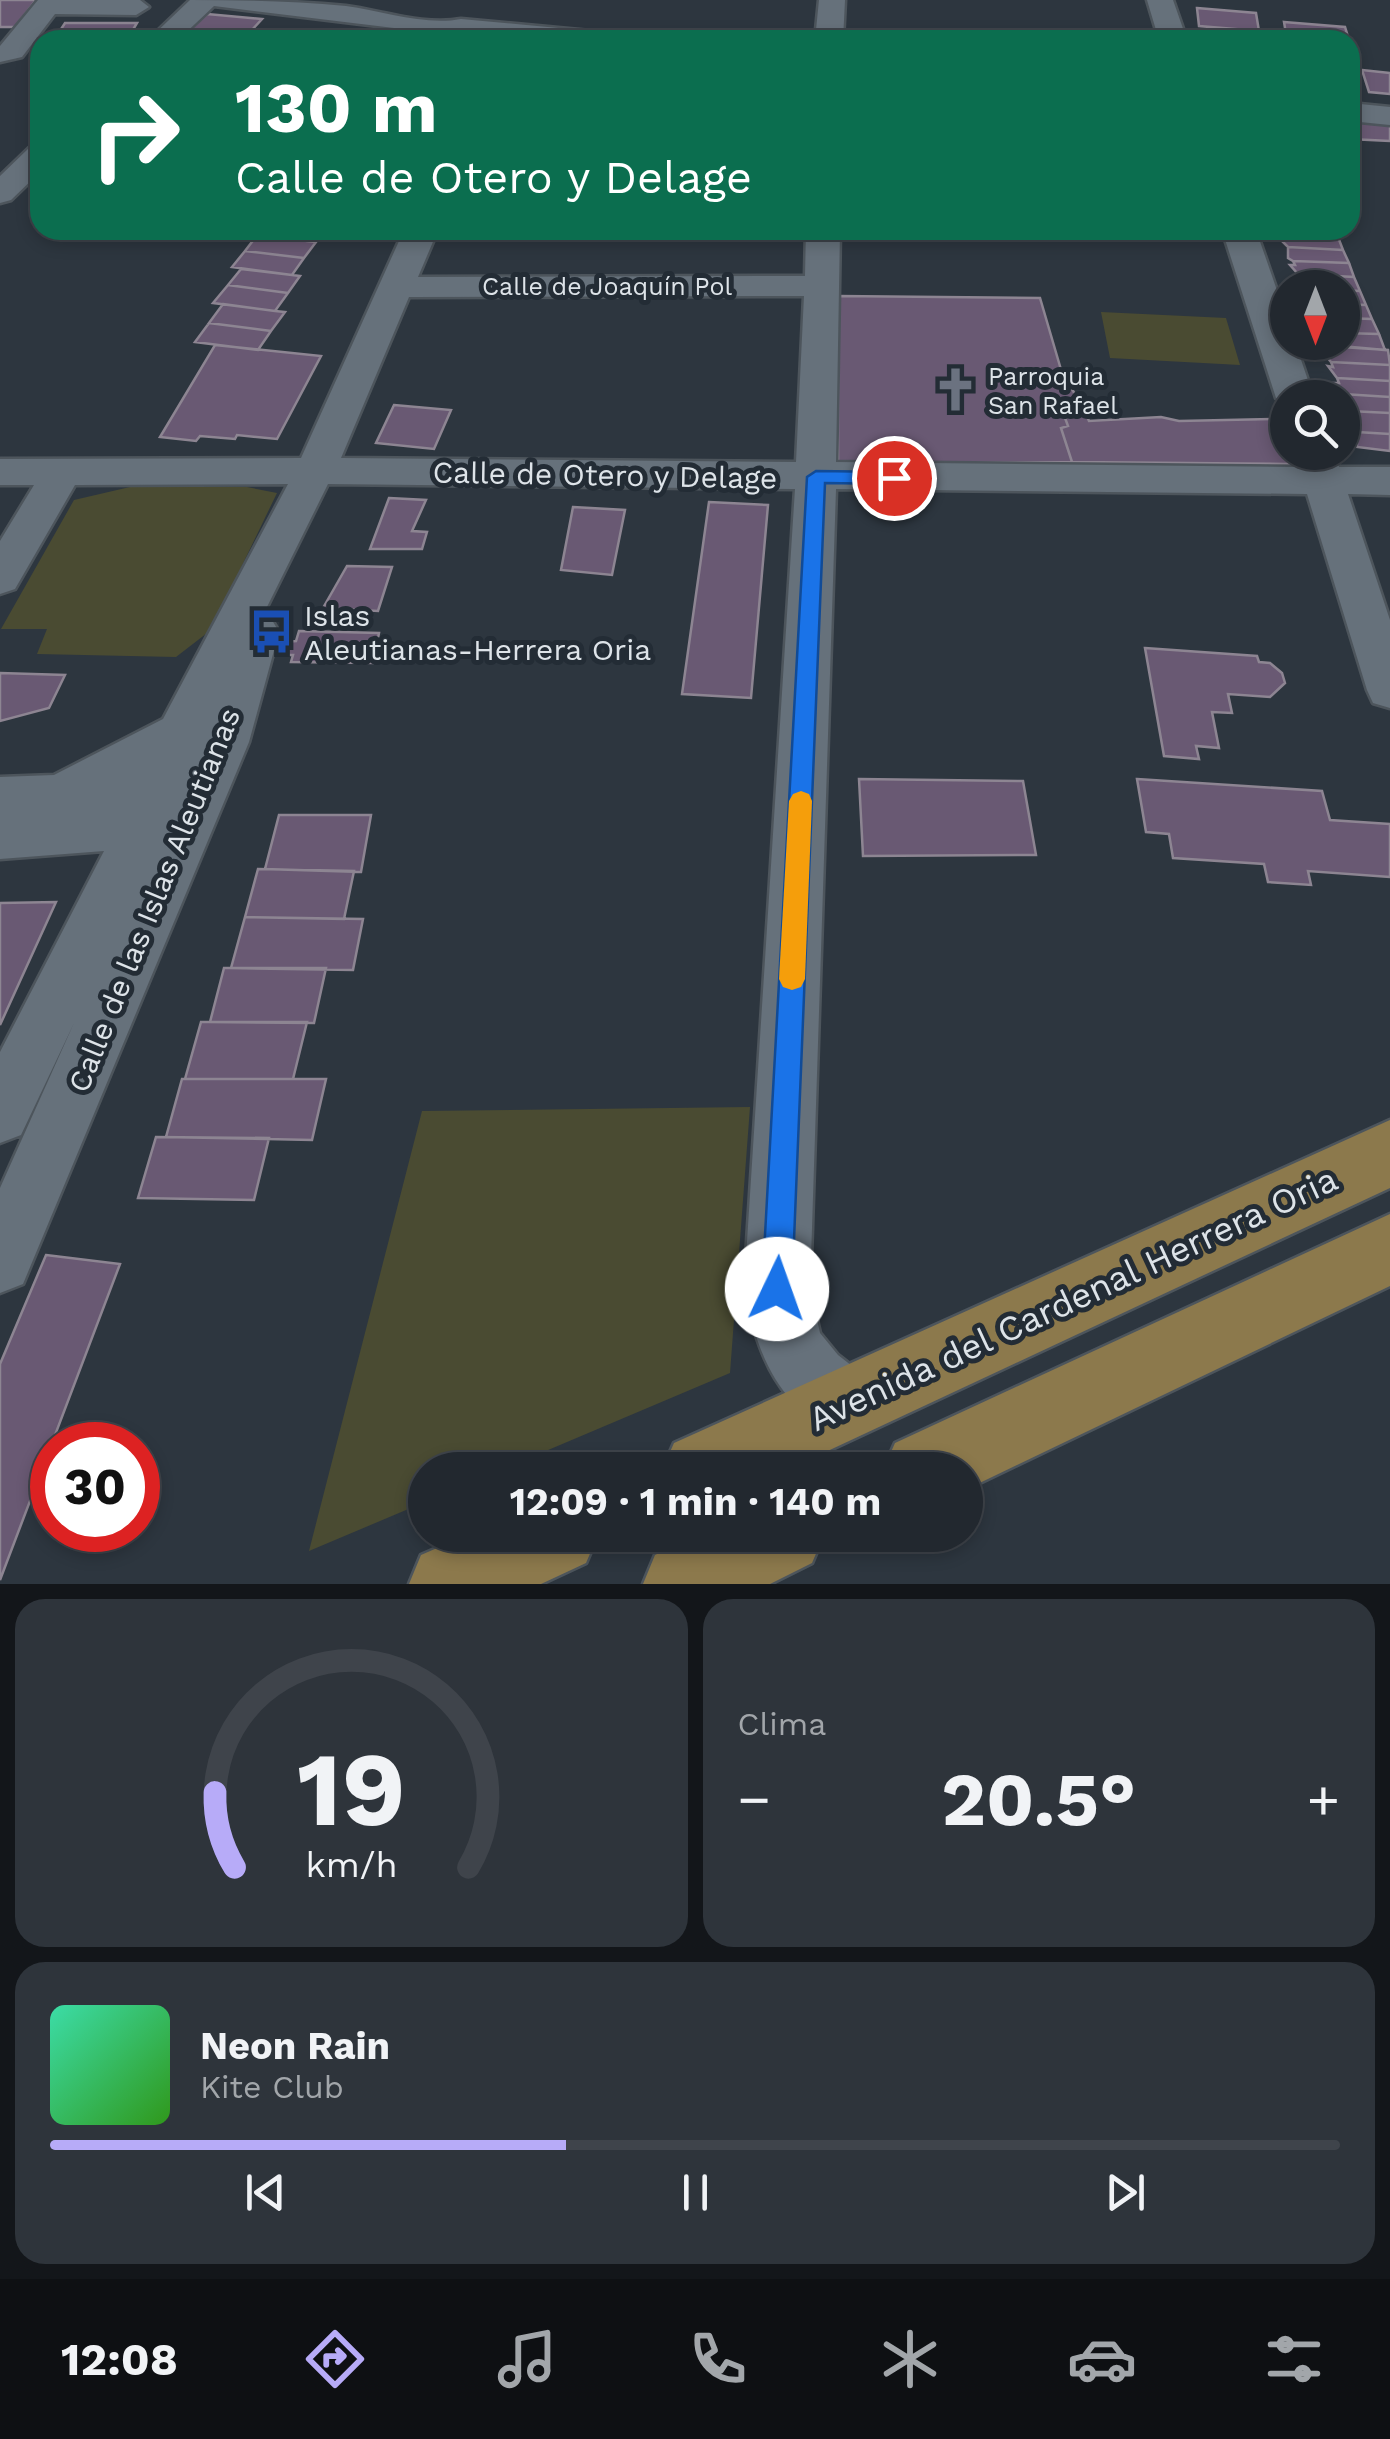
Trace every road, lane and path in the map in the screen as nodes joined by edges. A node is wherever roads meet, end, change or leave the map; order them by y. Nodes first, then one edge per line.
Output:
1 (205, 0) edge
2 (220, 0) edge
3 (832, 0) edge
4 (1160, 0) edge
5 (50, 3) edge
6 (136, 6) dead end
7 (455, 27) edge
8 (173, 30) edge
9 (482, 30) edge
10 (830, 30) edge
11 (1170, 30) edge
12 (0, 54) edge
13 (1360, 113) edge
14 (1390, 116) edge
15 (30, 164) edge
16 (0, 193) edge
17 (416, 240) edge
18 (822, 240) edge
19 (1242, 240) edge
20 (820, 286) junction
21 (394, 288) junction
22 (1289, 380) edge
23 (1270, 468) edge
24 (1319, 470) edge
25 (1335, 470) edge
26 (315, 471) junction
27 (0, 472) edge
28 (62, 472) junction
29 (816, 477) junction
30 (1390, 480) edge
31 (284, 531) junction
32 (0, 578) edge
33 (1390, 690) edge
34 (180, 732) junction
35 (0, 798) edge
36 (165, 807) junction
37 (35, 822) edge
38 (109, 895) junction
39 (0, 1114) edge
40 (1390, 1152) edge
41 (1390, 1248) edge
42 (0, 1261) edge
43 (846, 1404) junction
44 (741, 1452) edge
45 (960, 1452) edge
46 (521, 1552) edge
47 (767, 1555) edge
48 (450, 1584) edge
49 (684, 1584) edge

1 - 8 street
2 - 7 street
3 - 10 street
4 - 11 street
5 - 6 street
5 - 12 street
7 - 9 street
13 - 14 street
15 - 16 street
17 - 21 street, Calle de las Islas Aleutianas
18 - 20 street
19 - 22 street
20 - 21 street, Calle de Joaquín Pol
20 - 29 street
21 - 26 street, Calle de las Islas Aleutianas
23 - 29 street, Calle de Otero y Delage
24 - 33 street
25 - 30 street, Calle de Otero y Delage
26 - 28 street, Calle de Otero y Delage
26 - 29 street, Calle de Otero y Delage
26 - 31 street, Calle de las Islas Aleutianas
27 - 28 street, Calle de Otero y Delage
28 - 32 street
29 - 43 street
31 - 34 street, Calle de las Islas Aleutianas
31 - 36 street, Calle de las Islas Aleutianas
34 - 36 street, Calle de las Islas Aleutianas
34 - 37 street
35 - 37 street
36 - 37 street
36 - 38 street, Calle de las Islas Aleutianas
36 - 42 street, Calle de las Islas Aleutianas
37 - 38 street
38 - 39 street, Calle de las Islas Aleutianas
40 - 43 main road, Avenida del Cardenal Herrera Oria
41 - 45 main road
43 - 44 main road, Avenida del Cardenal Herrera Oria
46 - 48 main road
47 - 49 main road

